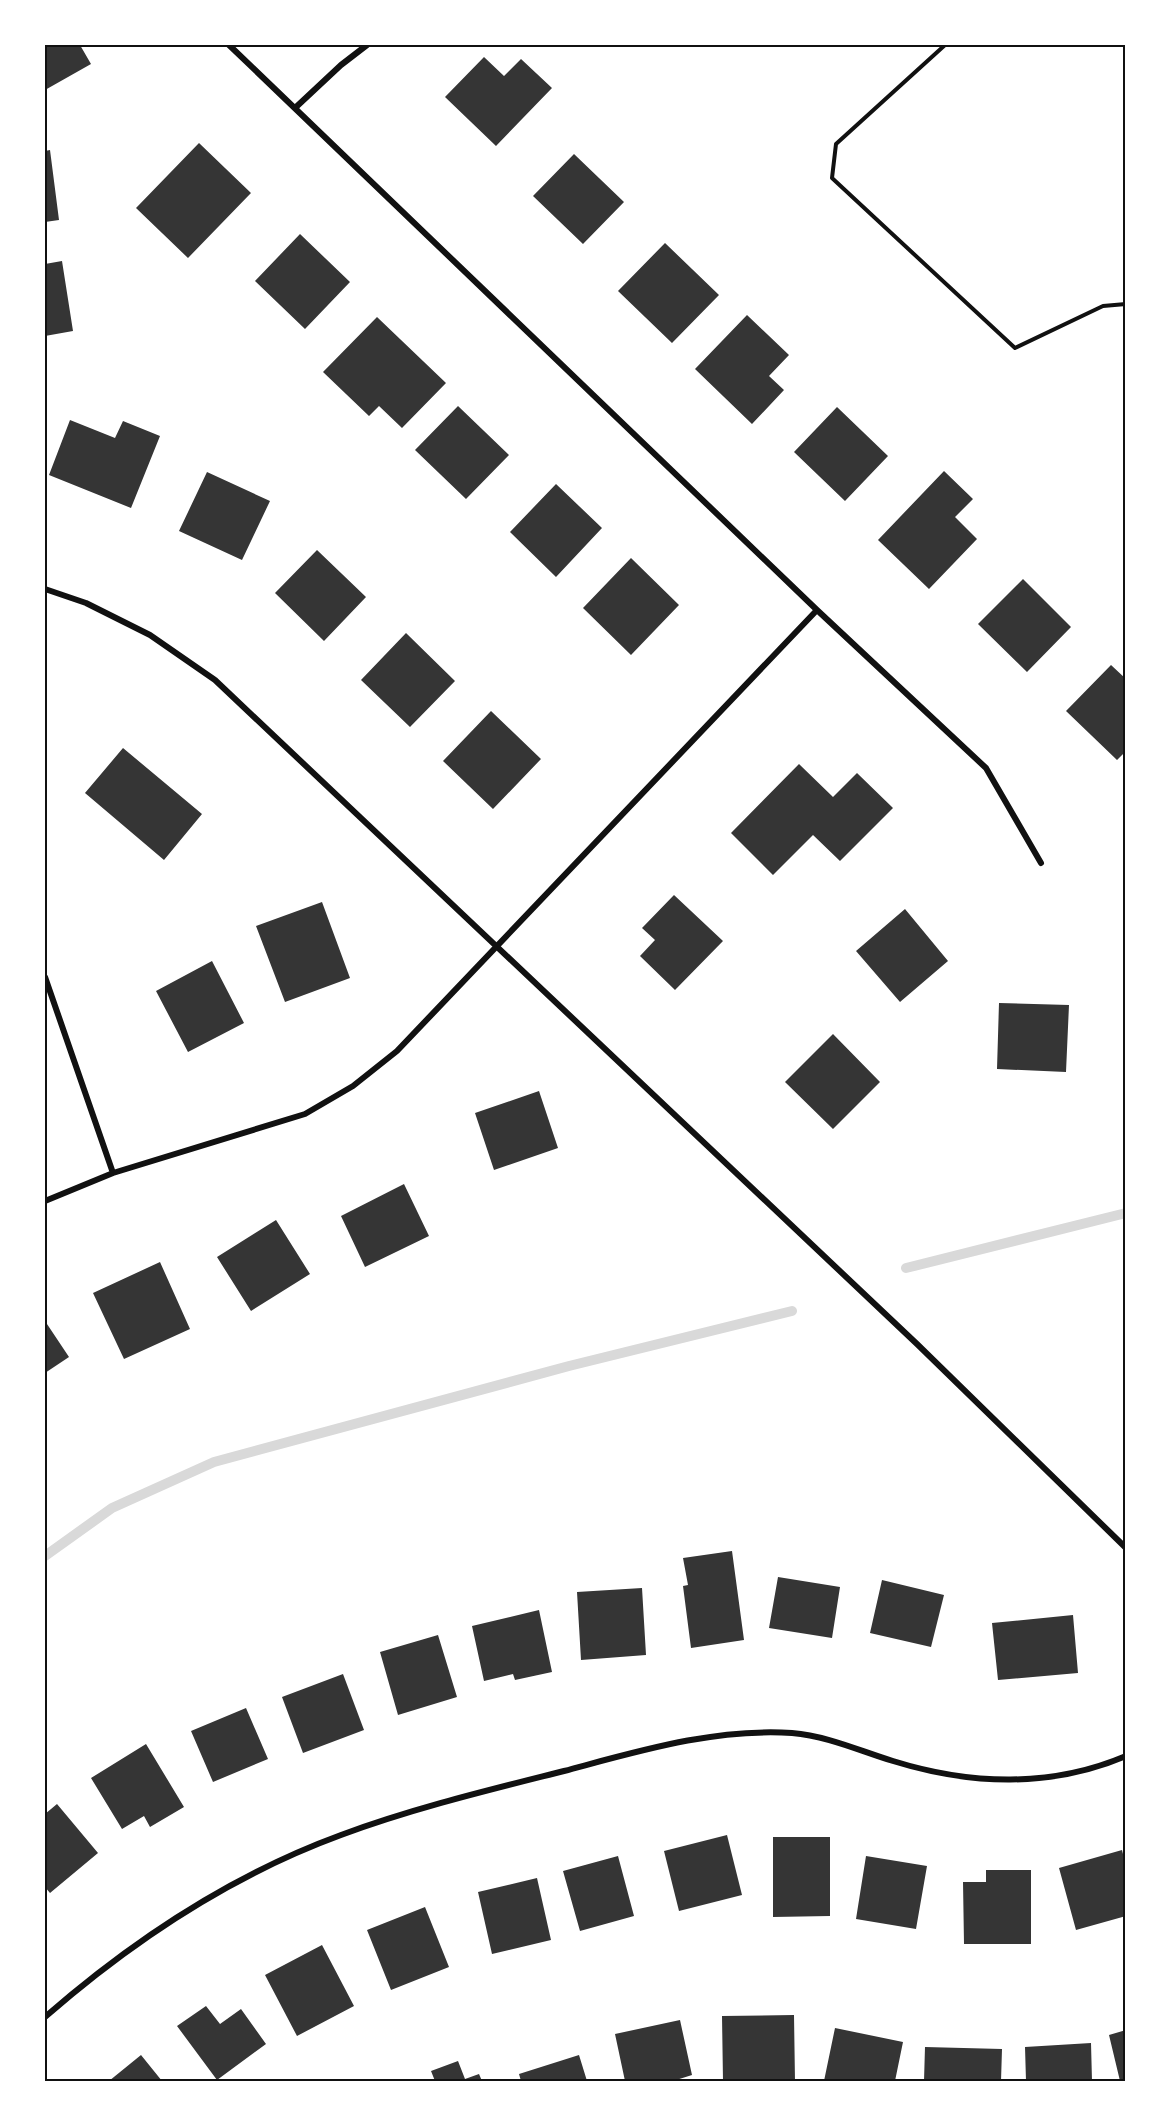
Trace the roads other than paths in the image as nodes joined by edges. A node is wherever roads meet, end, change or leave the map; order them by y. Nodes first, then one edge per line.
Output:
1 (229, 45) edge
2 (367, 45) edge
3 (295, 108) junction
4 (45, 589) edge
5 (817, 610) junction
6 (1041, 863) dead end
7 (497, 945) junction
8 (45, 977) edge
9 (113, 1173) junction
10 (45, 1201) edge
11 (1126, 1548) edge
12 (1126, 1756) edge
13 (45, 2017) edge

1 - 3 street
2 - 3 street
3 - 5 street
4 - 7 street
5 - 6 street
5 - 7 street
7 - 9 street
7 - 11 street
8 - 9 street
9 - 10 street
12 - 13 street

